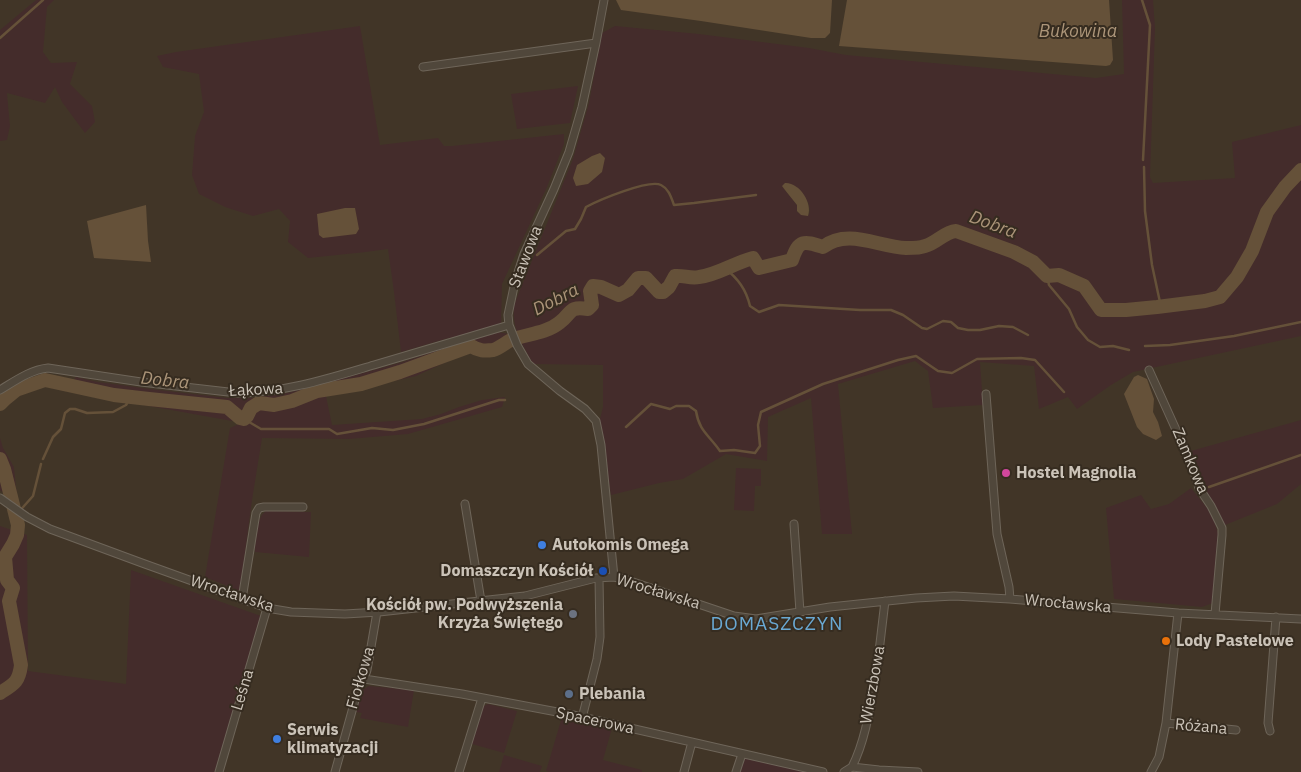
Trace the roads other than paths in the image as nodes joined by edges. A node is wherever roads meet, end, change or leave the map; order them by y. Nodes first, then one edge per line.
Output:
1 (604, 0) edge
2 (596, 43) junction
3 (423, 67) dead end
4 (509, 325) junction
5 (1149, 370) dead end
6 (0, 390) edge
7 (986, 394) dead end
8 (2, 500) edge
9 (465, 504) dead end
10 (303, 507) dead end
11 (794, 524) dead end
12 (599, 578) junction
13 (614, 578) junction
14 (242, 599) junction
15 (1010, 599) junction
16 (481, 601) junction
17 (885, 601) junction
18 (267, 608) junction
19 (377, 612) junction
20 (800, 612) junction
21 (1178, 613) junction
22 (1214, 614) junction
23 (1276, 618) junction
24 (1301, 619) edge
25 (364, 679) junction
26 (482, 698) junction
27 (582, 718) junction
28 (1166, 723) junction
29 (1236, 730) dead end
30 (1270, 731) dead end
31 (692, 742) junction
32 (742, 754) junction
33 (852, 767) junction
34 (219, 772) edge
35 (334, 772) edge
36 (459, 772) edge
37 (684, 772) edge
38 (736, 772) edge
39 (823, 772) edge
40 (844, 772) edge
41 (918, 772) edge
42 (1151, 772) edge

1 - 2 street, Stawowa
2 - 3 street
2 - 4 street, Stawowa
4 - 6 street, Łąkowa
4 - 13 street, Stawowa
5 - 22 street, Zamkowa
7 - 15 street
8 - 14 street, Wrocławska
9 - 16 street
10 - 14 street
11 - 20 street
12 - 13 street, Wrocławska
12 - 16 street, Wrocławska
12 - 27 street
13 - 20 street, Wrocławska
14 - 18 street, Wrocławska
15 - 17 street, Wrocławska
15 - 21 street, Wrocławska
16 - 19 street, Wrocławska
17 - 20 street, Wrocławska
17 - 33 street, Wierzbowa
18 - 19 street, Wrocławska
18 - 34 street, Leśna
19 - 25 street, Fiołkowa
21 - 22 street, Wrocławska
21 - 28 street, Różana
22 - 23 street, Wrocławska
23 - 24 street, Wrocławska
23 - 30 street
25 - 26 street, Spacerowa
25 - 35 street, Fiołkowa
26 - 27 street, Spacerowa
26 - 36 street
27 - 31 street, Spacerowa
28 - 29 street, Różana
28 - 42 street, Różana
31 - 32 street, Spacerowa
31 - 37 street
32 - 38 street
32 - 39 street, Spacerowa
33 - 40 street
33 - 41 street

